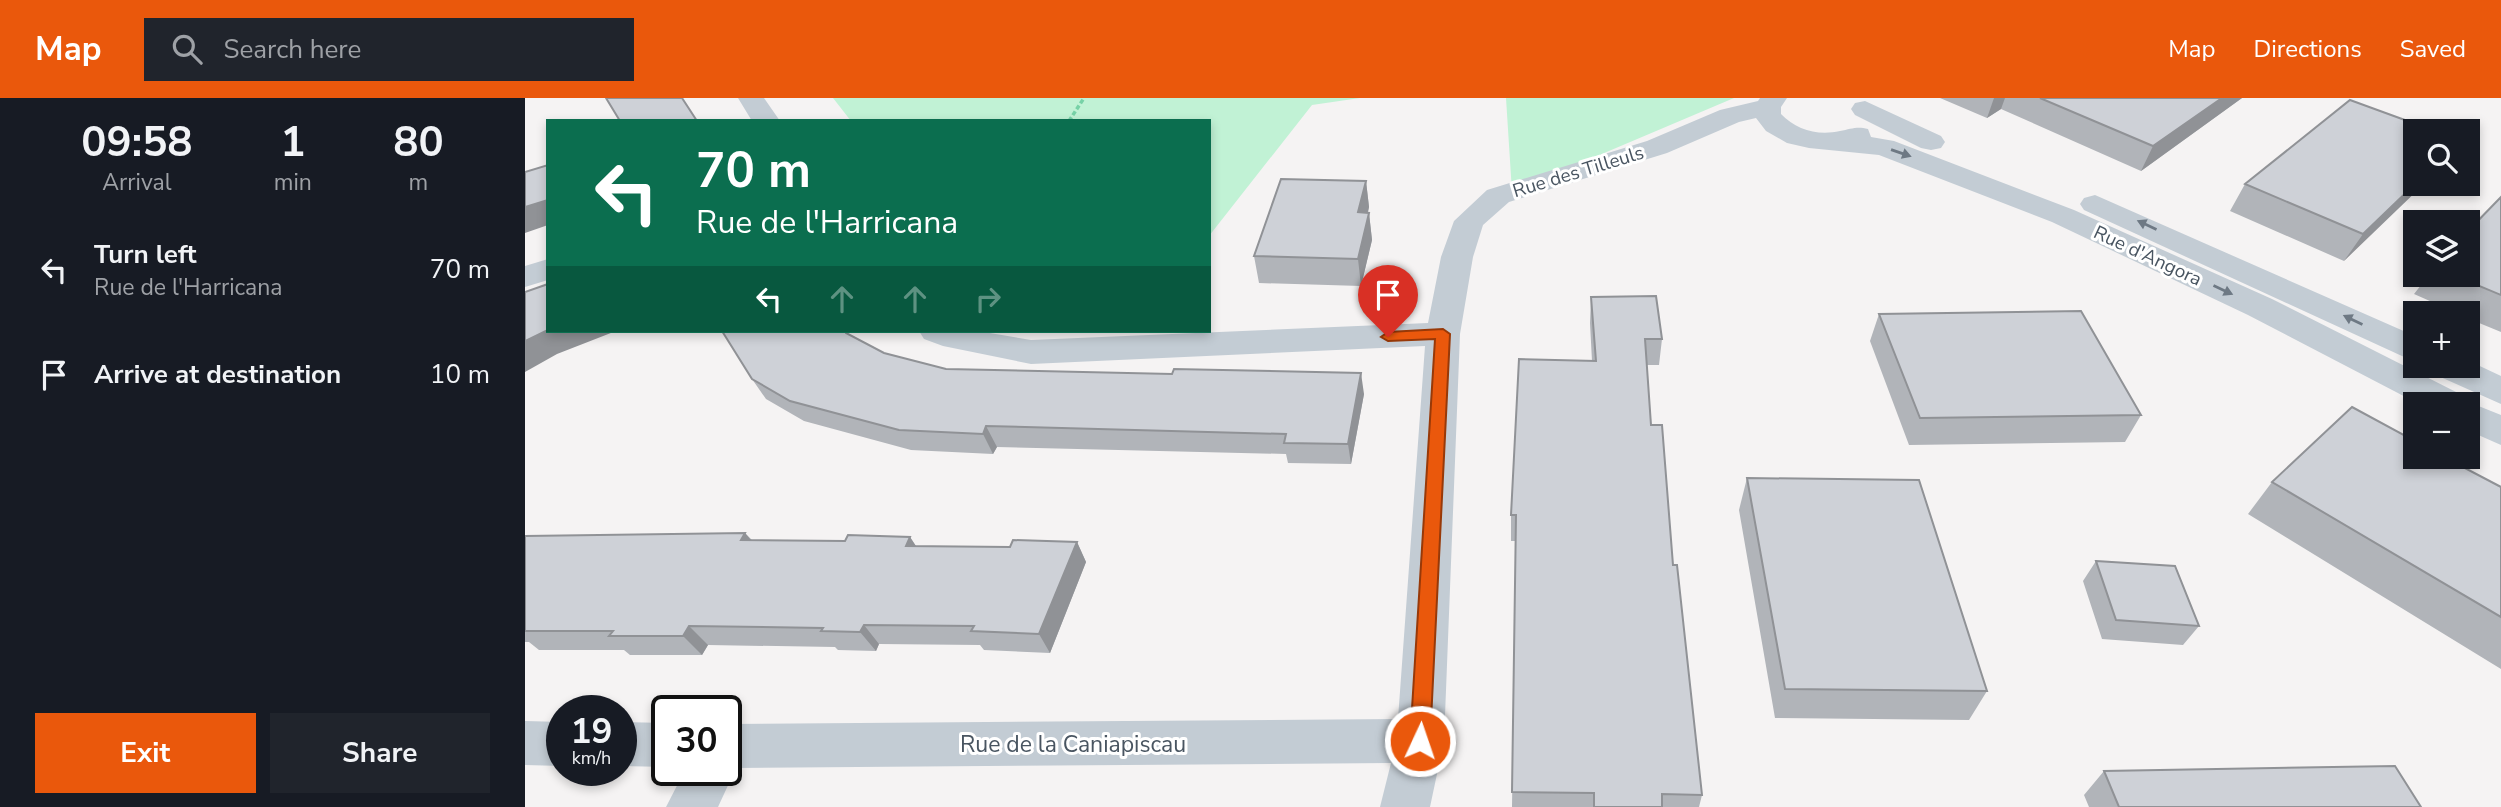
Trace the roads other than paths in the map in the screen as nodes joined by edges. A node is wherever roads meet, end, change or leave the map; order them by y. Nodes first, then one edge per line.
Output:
1 (751, 98) edge
2 (1770, 101) edge
3 (1857, 104) edge
4 (765, 119) edge
5 (1826, 141) junction
6 (1657, 147) junction
7 (546, 270) edge
8 (525, 277) edge
9 (941, 333) edge
10 (1443, 334) junction
11 (2403, 344) edge
12 (2474, 378) edge
13 (2501, 391) edge
14 (2426, 392) edge
15 (2480, 420) edge
16 (2501, 431) edge
17 (1420, 741) junction
18 (525, 743) edge
19 (546, 744) edge
20 (742, 746) edge
21 (703, 786) edge
22 (691, 807) edge
23 (1405, 807) edge

1 - 4 street
2 - 5 street
2 - 6 street, Rue des Tilleuls
3 - 5 street
11 -> 3 street, Rue d'Angora
5 - 6 street, Rue des Tilleuls
5 -> 14 street, Rue d'Angora
6 - 10 street, Rue des Tilleuls
7 - 8 street
9 - 10 street
10 - 17 street, Rue des Tilleuls
12 - 13 street
15 - 16 street
17 - 20 street, Rue de la Caniapiscau
17 - 23 street, Rue des Tilleuls
18 - 19 street
21 - 22 street

